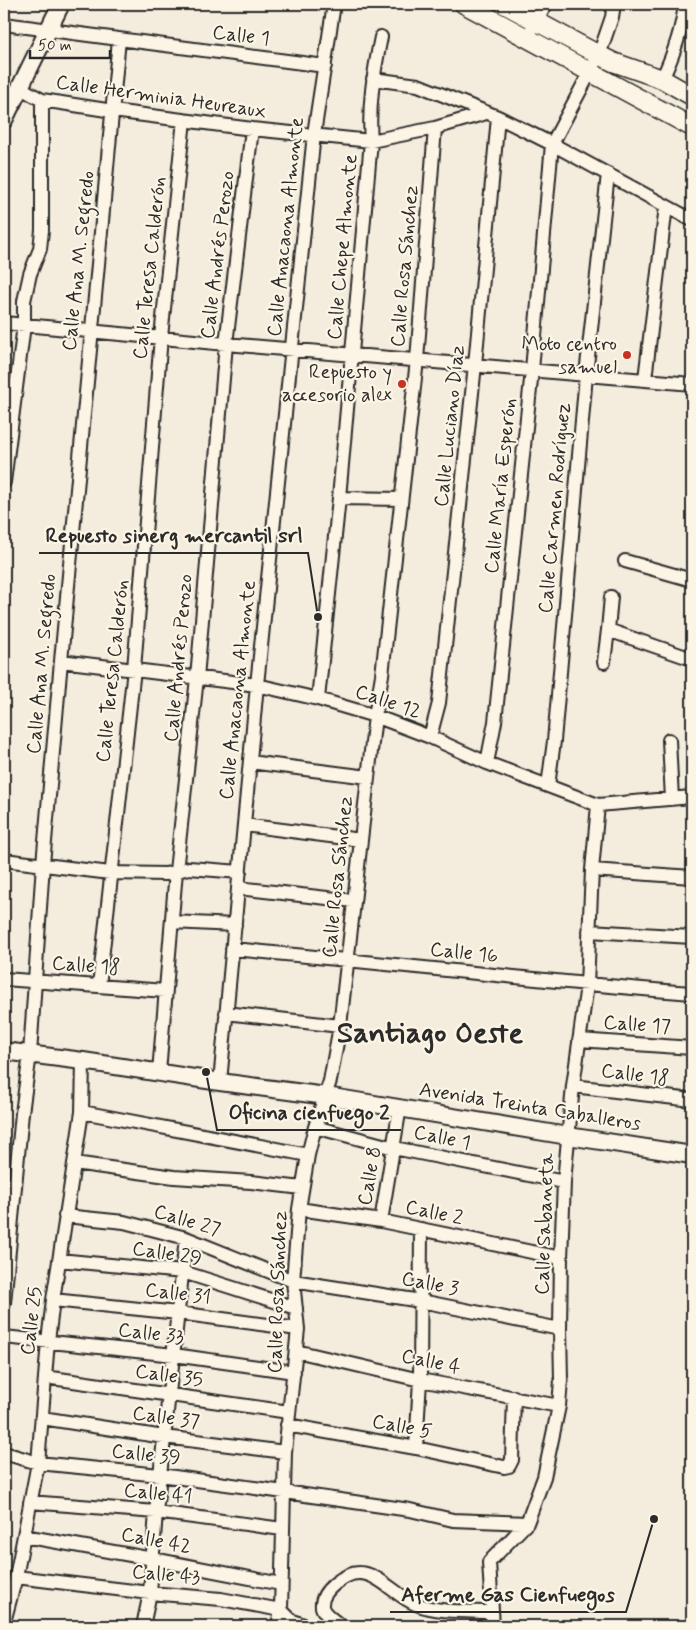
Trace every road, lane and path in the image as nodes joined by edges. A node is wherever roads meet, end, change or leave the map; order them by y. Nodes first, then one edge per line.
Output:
1 (61, 4) edge
2 (334, 4) edge
3 (464, 4) edge
4 (504, 4) edge
5 (546, 4) edge
6 (614, 4) edge
7 (685, 4) edge
8 (536, 21) junction
9 (4, 24) edge
10 (48, 30) junction
11 (381, 37) dead end
12 (527, 38) junction
13 (119, 39) junction
14 (599, 55) junction
15 (325, 66) junction
16 (590, 72) junction
17 (373, 79) junction
18 (662, 79) junction
19 (19, 86) junction
20 (692, 96) edge
21 (42, 100) junction
22 (5, 110) edge
23 (113, 112) junction
24 (492, 115) junction
25 (184, 120) junction
26 (692, 127) edge
27 (435, 128) junction
28 (252, 129) junction
29 (314, 134) junction
30 (371, 141) junction
31 (552, 144) junction
32 (608, 174) junction
33 (666, 206) junction
34 (692, 220) edge
35 (4, 323) edge
36 (24, 325) junction
37 (91, 330) junction
38 (161, 337) junction
39 (226, 344) junction
40 (292, 349) junction
41 (352, 354) junction
42 (417, 360) junction
43 (476, 365) junction
44 (532, 370) junction
45 (586, 375) junction
46 (644, 379) junction
47 (692, 384) edge
48 (4, 482) edge
49 (339, 498) junction
50 (401, 499) junction
51 (625, 561) dead end
52 (692, 580) edge
53 (611, 597) dead end
54 (608, 630) junction
55 (692, 659) edge
56 (61, 661) junction
57 (604, 662) dead end
58 (134, 669) junction
59 (198, 678) junction
60 (257, 685) junction
61 (318, 699) junction
62 (374, 716) junction
63 (430, 737) junction
64 (669, 740) dead end
65 (250, 762) junction
66 (487, 762) junction
67 (368, 777) junction
68 (548, 786) junction
69 (692, 797) edge
70 (672, 799) junction
71 (598, 805) junction
72 (244, 825) junction
73 (361, 840) junction
74 (4, 860) edge
75 (43, 864) junction
76 (592, 870) junction
77 (176, 871) junction
78 (110, 872) junction
79 (240, 872) junction
80 (692, 877) edge
81 (238, 888) junction
82 (354, 901) junction
83 (172, 922) junction
84 (235, 925) junction
85 (589, 931) junction
86 (692, 937) edge
87 (232, 949) junction
88 (347, 959) junction
89 (4, 979) edge
90 (34, 982) junction
91 (587, 985) junction
92 (99, 986) junction
93 (165, 991) junction
94 (692, 994) edge
95 (226, 1013) junction
96 (340, 1026) junction
97 (579, 1040) junction
98 (692, 1048) edge
99 (4, 1051) edge
100 (30, 1054) junction
101 (83, 1061) junction
102 (159, 1072) junction
103 (220, 1082) junction
104 (573, 1086) junction
105 (326, 1096) junction
106 (692, 1100) edge
107 (400, 1107) junction
108 (82, 1112) junction
109 (315, 1127) junction
110 (568, 1136) junction
111 (394, 1148) junction
112 (308, 1155) junction
113 (692, 1155) edge
114 (74, 1163) junction
115 (564, 1182) junction
116 (302, 1188) junction
117 (299, 1209) junction
118 (65, 1216) junction
119 (381, 1221) junction
120 (421, 1229) junction
121 (186, 1238) junction
122 (560, 1258) junction
123 (6, 1260) edge
124 (59, 1260) junction
125 (183, 1272) junction
126 (293, 1281) junction
127 (53, 1300) junction
128 (421, 1301) junction
129 (4, 1303) edge
130 (296, 1308) junction
131 (178, 1313) junction
132 (298, 1329) junction
133 (560, 1330) junction
134 (4, 1337) edge
135 (48, 1341) junction
136 (296, 1351) junction
137 (174, 1355) junction
138 (294, 1372) junction
139 (45, 1377) junction
140 (420, 1380) junction
141 (169, 1395) junction
142 (514, 1397) junction
143 (558, 1406) junction
144 (288, 1412) junction
145 (42, 1418) junction
146 (287, 1426) junction
147 (164, 1437) junction
148 (416, 1448) junction
149 (285, 1452) junction
150 (4, 1453) edge
151 (38, 1463) junction
152 (160, 1475) junction
153 (284, 1492) junction
154 (30, 1502) junction
155 (156, 1512) junction
156 (527, 1523) junction
157 (282, 1529) junction
158 (24, 1536) junction
159 (153, 1559) junction
160 (16, 1577) junction
161 (281, 1584) junction
162 (150, 1593) junction
163 (282, 1610) junction
164 (492, 1612) junction
165 (4, 1623) edge
166 (9, 1626) edge
167 (143, 1626) edge
168 (278, 1626) edge
169 (306, 1626) edge
170 (341, 1626) edge
171 (493, 1626) edge

1 - 10 street
2 - 15 street, Calle Anacaona Almonte
3 - 12 main road
4 - 8 main road
5 - 8 street
6 - 14 street, Calle María Esperón
7 - 18 street
8 - 12 street
8 - 14 main road
9 - 10 street, Calle 1
10 - 13 street, Calle 1
10 - 19 street
11 - 17 street, Calle Chepe Almonte
12 - 16 main road
13 - 15 street, Calle 1
13 - 23 street, Calle Ana M. Segredo
14 - 16 street, Calle María Esperón
14 - 18 main road
15 - 29 street, Calle Anacaona Almonte
16 - 26 main road
16 - 31 street, Calle María Esperón
17 - 24 street
17 - 30 street, Calle Chepe Almonte
18 - 20 main road
19 - 21 street, Calle Herminia Heureaux
19 - 22 street
21 - 23 street, Calle Herminia Heureaux
21 - 36 street
23 - 25 street, Calle Herminia Heureaux
23 - 37 street, Calle Ana M. Segredo
24 - 27 street, Calle Herminia Heureaux
24 - 31 street
24 - 43 street, Calle Luciano Díaz
25 - 28 street, Calle Herminia Heureaux
25 - 38 street, Calle Teresa Calderón
27 - 30 street, Calle Herminia Heureaux
27 - 42 street, Calle Rosa Sánchez
28 - 29 street, Calle Herminia Heureaux
28 - 39 street, Calle Andrés Perozo
29 - 30 street, Calle Herminia Heureaux
29 - 40 street, Calle Anacaona Almonte
30 - 41 street, Calle Chepe Almonte
31 - 32 street
31 - 44 street, Calle María Esperón
32 - 33 street
32 - 45 street, Calle Carmen Rodríguez
33 - 34 street
33 - 46 street
35 - 36 street
36 - 37 street
36 - 48 street
37 - 38 street
37 - 56 street, Calle Ana M. Segredo
38 - 39 street
38 - 58 street, Calle Teresa Calderón
39 - 40 street
39 - 59 street, Calle Andrés Perozo
40 - 41 street
40 - 60 street, Calle Anacaona Almonte
41 - 42 street
41 - 49 street, Calle Chepe Almonte
42 - 43 street
42 - 50 street, Calle Rosa Sánchez
43 - 44 street
43 - 63 street, Calle Luciano Díaz
44 - 45 street
44 - 66 street, Calle María Esperón
45 - 46 street
45 - 68 street, Calle Carmen Rodríguez
46 - 47 street
49 - 50 street
49 - 61 street, Calle Chepe Almonte
50 - 62 street, Calle Rosa Sánchez
51 - 52 street
53 - 54 street
54 - 55 street
54 - 57 street
56 - 58 street, Calle 12
56 - 75 street, Calle Ana M. Segredo
58 - 59 street, Calle 12
58 - 78 street, Calle Teresa Calderón
59 - 60 street, Calle 12
59 - 77 street, Calle Andrés Perozo
60 - 61 street, Calle 12
60 - 65 street, Calle Anacaona Almonte
61 - 62 street, Calle 12
62 - 63 street, Calle 12
62 - 67 street, Calle Rosa Sánchez
63 - 66 street, Calle 12
64 - 70 street
65 - 67 street
65 - 72 street, Calle Anacaona Almonte
66 - 68 street, Calle 12
67 - 73 street, Calle Rosa Sánchez
68 - 71 street, Calle 12
69 - 70 street, Calle 12
70 - 71 street, Calle 12
71 - 76 street, Calle Sabaneta
72 - 73 street
72 - 79 street, Calle Anacaona Almonte
73 - 82 street, Calle Rosa Sánchez
74 - 75 street
75 - 78 street
75 - 90 street, Calle Ana M. Segredo
76 - 80 street
76 - 85 street, Calle Sabaneta
77 - 78 street
77 - 79 street
77 - 83 street, Calle Andrés Perozo
78 - 92 street, Calle Teresa Calderón
79 - 81 street, Calle Anacaona Almonte
81 - 82 street
81 - 84 street, Calle Anacaona Almonte
82 - 88 street, Calle Rosa Sánchez
83 - 84 street
83 - 93 street, Calle Andrés Perozo
84 - 87 street, Calle Anacaona Almonte
85 - 86 street
85 - 91 street, Calle Sabaneta
87 - 88 street, Calle 16
87 - 95 street, Calle Anacaona Almonte
88 - 91 street, Calle 16
88 - 96 street, Calle Rosa Sánchez
89 - 90 street, Calle 18
90 - 92 street, Calle 18
90 - 100 street, Calle Ana M. Segredo
91 - 94 street, Calle 16
91 - 97 street, Calle Sabaneta
92 - 93 street, Calle 18
93 - 102 street, Calle Andrés Perozo
95 - 96 street
95 - 103 street, Calle Anacaona Almonte
96 - 105 street, Calle Rosa Sánchez
97 - 98 street, Calle 17
97 - 104 street, Calle Sabaneta
99 - 100 street, Avenida Treinta Caballeros
100 - 101 street, Avenida Treinta Caballeros
100 - 123 street
101 - 102 street, Avenida Treinta Caballeros
101 - 108 street, Calle 25
102 - 103 street, Avenida Treinta Caballeros
103 - 105 street, Avenida Treinta Caballeros
104 - 106 street, Calle 18
104 - 110 street, Calle Sabaneta
105 - 107 street, Avenida Treinta Caballeros
105 - 109 street, Calle Rosa Sánchez
107 - 110 street, Avenida Treinta Caballeros
107 - 111 street, Calle 8
108 - 112 street
108 - 114 street, Calle 25
109 - 111 street, Calle 1
109 - 112 street, Calle Rosa Sánchez
110 - 113 street, Avenida Treinta Caballeros
110 - 115 street, Calle Sabaneta
111 - 115 street, Calle 1
111 - 119 street, Calle 8
112 - 116 street, Calle Rosa Sánchez
114 - 116 street
114 - 118 street, Calle 25
115 - 122 street, Calle Sabaneta
116 - 117 street, Calle Rosa Sánchez
117 - 119 street, Calle 2
117 - 126 street, Calle Rosa Sánchez
118 - 121 street, Calle 27
118 - 124 street, Calle 25
119 - 120 street, Calle 2
120 - 122 street, Calle 2
120 - 128 street
121 - 125 street
121 - 126 street, Calle 27
122 - 133 street, Calle Sabaneta
123 - 129 street
124 - 125 street, Calle 29
124 - 127 street, Calle 25
125 - 130 street, Calle 29
125 - 131 street
126 - 128 street, Calle 3
126 - 130 street, Calle Rosa Sánchez
127 - 131 street, Calle 31
127 - 135 street, Calle 25
128 - 133 street, Calle 3
128 - 140 street
130 - 132 street, Calle Rosa Sánchez
131 - 132 street, Calle 31
131 - 137 street
132 - 136 street, Calle Rosa Sánchez
133 - 143 street, Calle Sabaneta
134 - 135 street, Calle 33
135 - 137 street, Calle 33
135 - 139 street, Calle 25
136 - 138 street, Calle Rosa Sánchez
136 - 140 street, Calle 4
137 - 138 street, Calle 33
137 - 141 street
138 - 144 street, Calle Rosa Sánchez
139 - 141 street, Calle 35
139 - 145 street, Calle 25
140 - 142 street, Calle 4
140 - 148 street
141 - 144 street, Calle 35
141 - 147 street
142 - 143 street, Calle 4
142 - 148 street, Calle 5
143 - 156 street, Calle Sabaneta
144 - 146 street, Calle Rosa Sánchez
145 - 147 street, Calle 37
145 - 151 street, Calle 25
146 - 148 street, Calle 5
146 - 149 street, Calle Rosa Sánchez
147 - 149 street, Calle 37
147 - 152 street
149 - 153 street, Calle Rosa Sánchez
150 - 151 street, Calle 39
151 - 152 street, Calle 39
151 - 154 street, Calle 25
152 - 153 street, Calle 39
152 - 155 street
153 - 156 street, Calle 39
153 - 157 street, Calle Rosa Sánchez
154 - 155 street, Calle 41
154 - 158 street, Calle 25
155 - 157 street, Calle 41
155 - 159 street
156 - 164 street, Calle Sabaneta
157 - 161 street, Calle Rosa Sánchez
158 - 159 street, Calle 42
158 - 160 street, Calle 25
159 - 161 street, Calle 42
159 - 162 street
160 - 162 street, Calle 43
160 - 165 street, Calle 25
161 - 163 street, Calle Rosa Sánchez
162 - 163 street, Calle 43
162 - 167 street
163 - 168 street, Calle Rosa Sánchez
163 - 169 street, Calle 43
164 - 170 street
164 - 171 street, Calle Sabaneta
165 - 166 street

